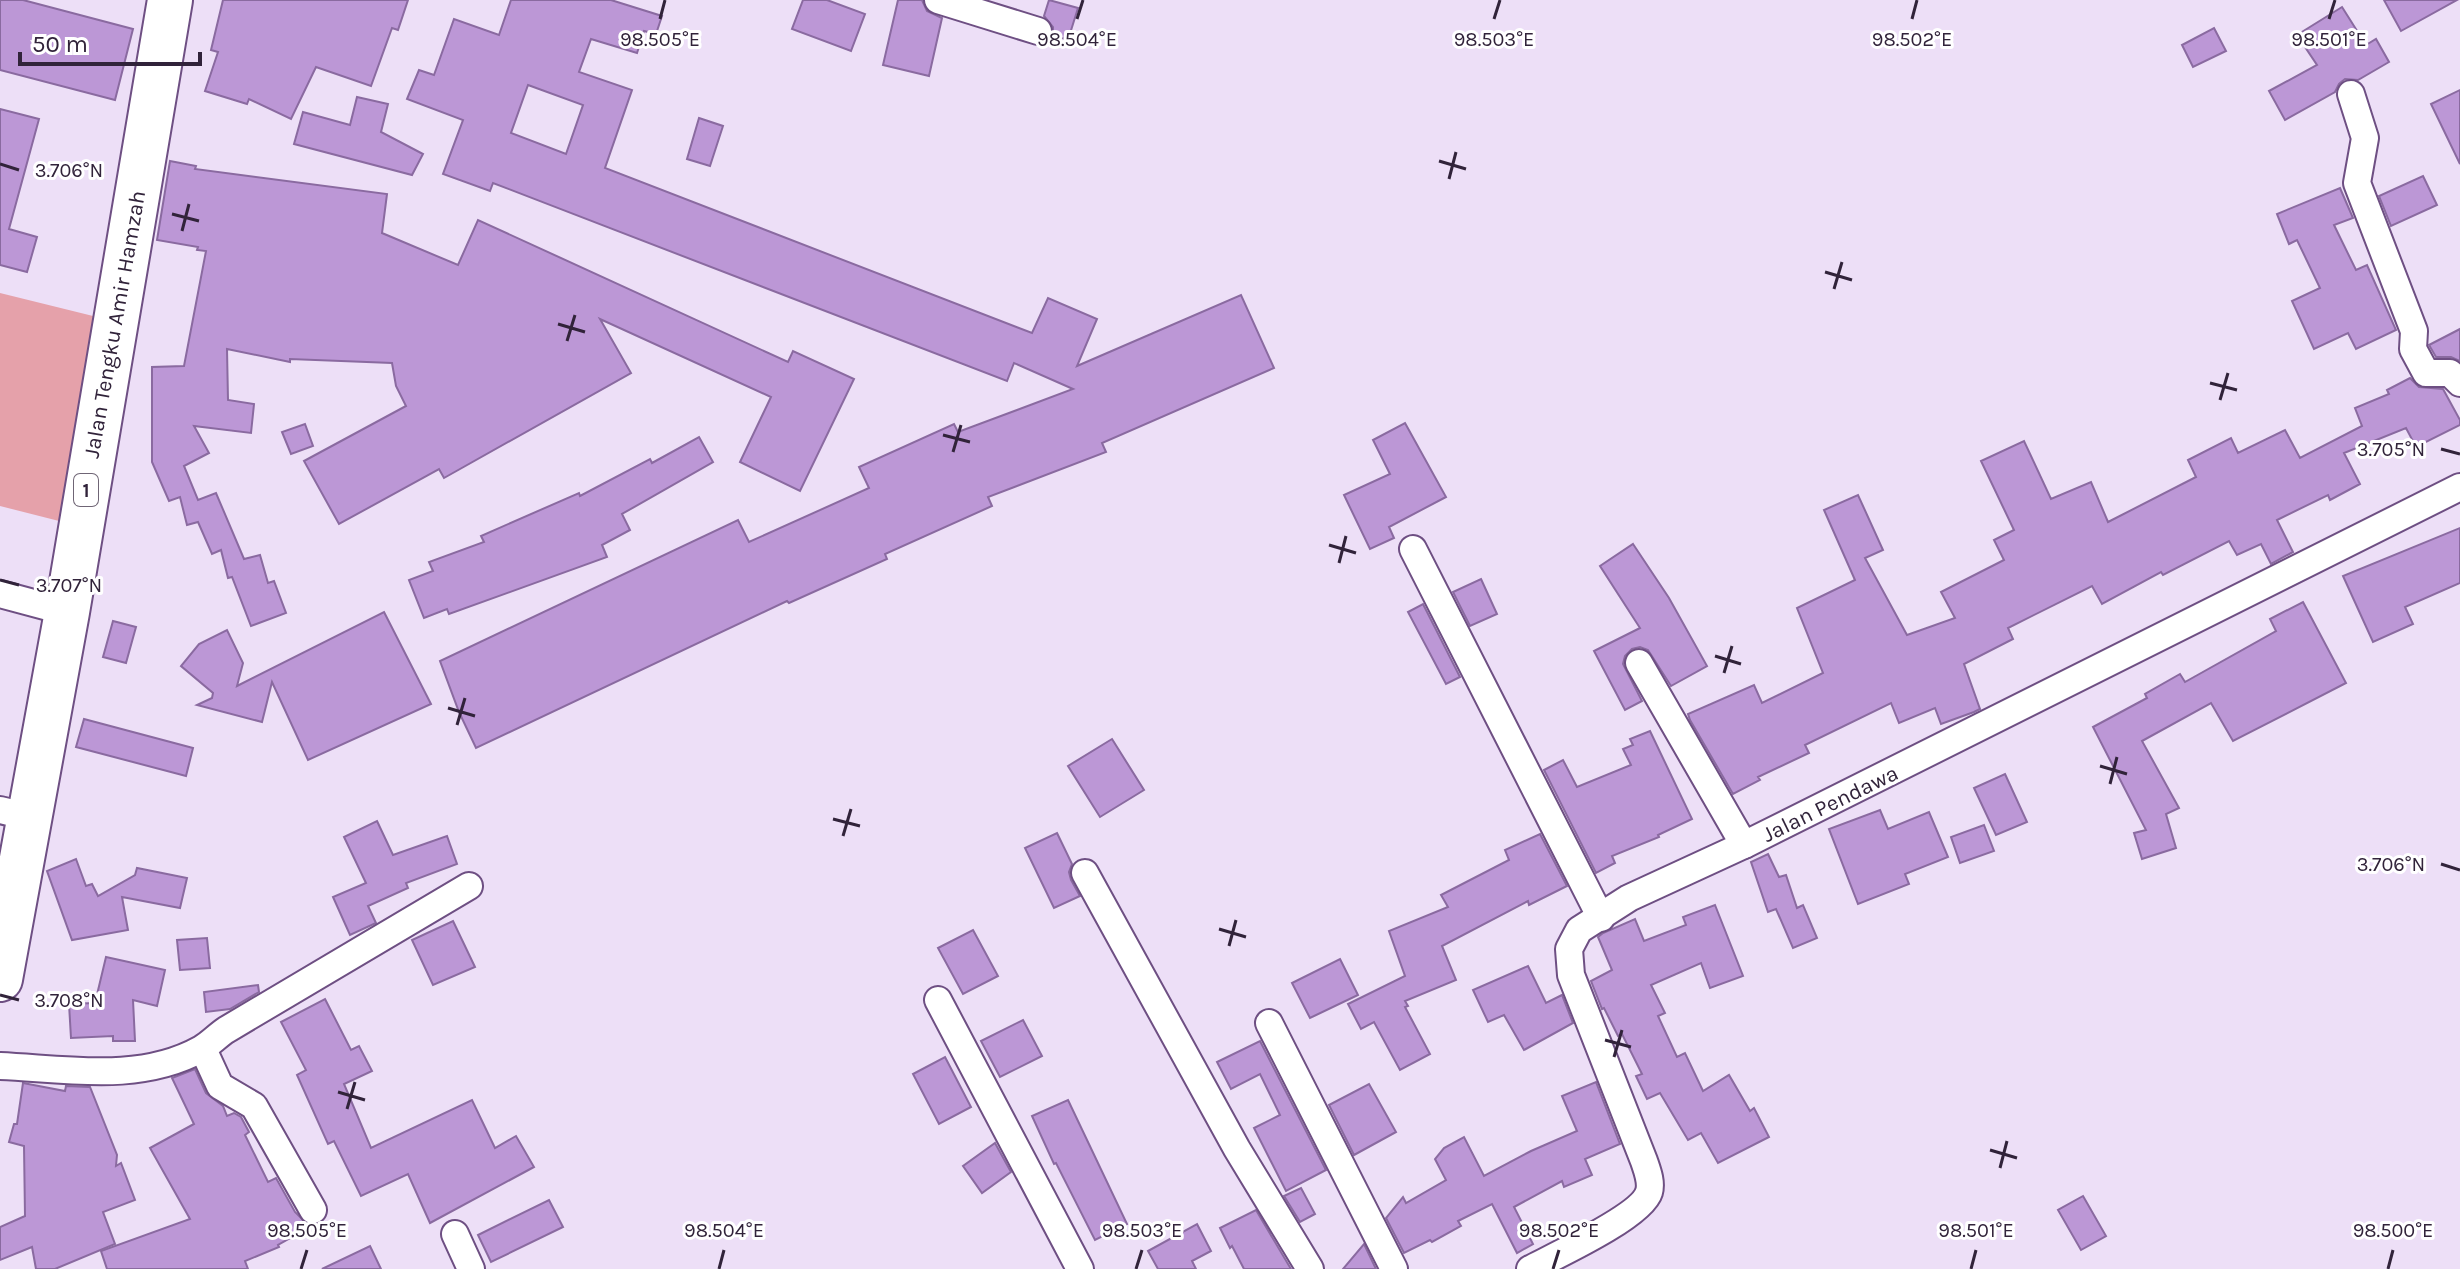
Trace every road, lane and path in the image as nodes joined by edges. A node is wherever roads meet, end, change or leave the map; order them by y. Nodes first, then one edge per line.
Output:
1 (170, 0) edge
2 (938, 0) edge
3 (1038, 31) dead end
4 (2351, 94) dead end
5 (2460, 383) edge
6 (2460, 487) edge
7 (1413, 549) dead end
8 (0, 594) edge
9 (67, 612) junction
10 (1639, 663) dead end
11 (15, 813) edge
12 (1744, 845) junction
13 (1085, 873) dead end
14 (469, 886) dead end
15 (1601, 918) junction
16 (1, 971) edge
17 (938, 1000) dead end
18 (1269, 1023) dead end
19 (203, 1049) junction
20 (0, 1066) edge
21 (313, 1210) dead end
22 (455, 1234) dead end
23 (471, 1269) edge
24 (1080, 1269) edge
25 (1310, 1269) edge
26 (1394, 1269) edge
27 (1530, 1269) edge

1 - 9 highway, Jalan Tengku Amir Hamzah / 1
2 - 3 street
4 - 5 street
6 - 12 street, Jalan Pendawa
7 - 15 street
8 - 9 street
9 - 11 highway, Jalan Tengku Amir Hamzah / 1
10 - 12 street
11 - 16 highway, Jalan Tengku Amir Hamzah / 1
12 - 15 street, Jalan Pendawa
13 - 25 street
14 - 19 street
15 - 27 street, Jalan Pendawa
17 - 24 street
18 - 26 street
19 - 20 street
19 - 21 street
22 - 23 street

